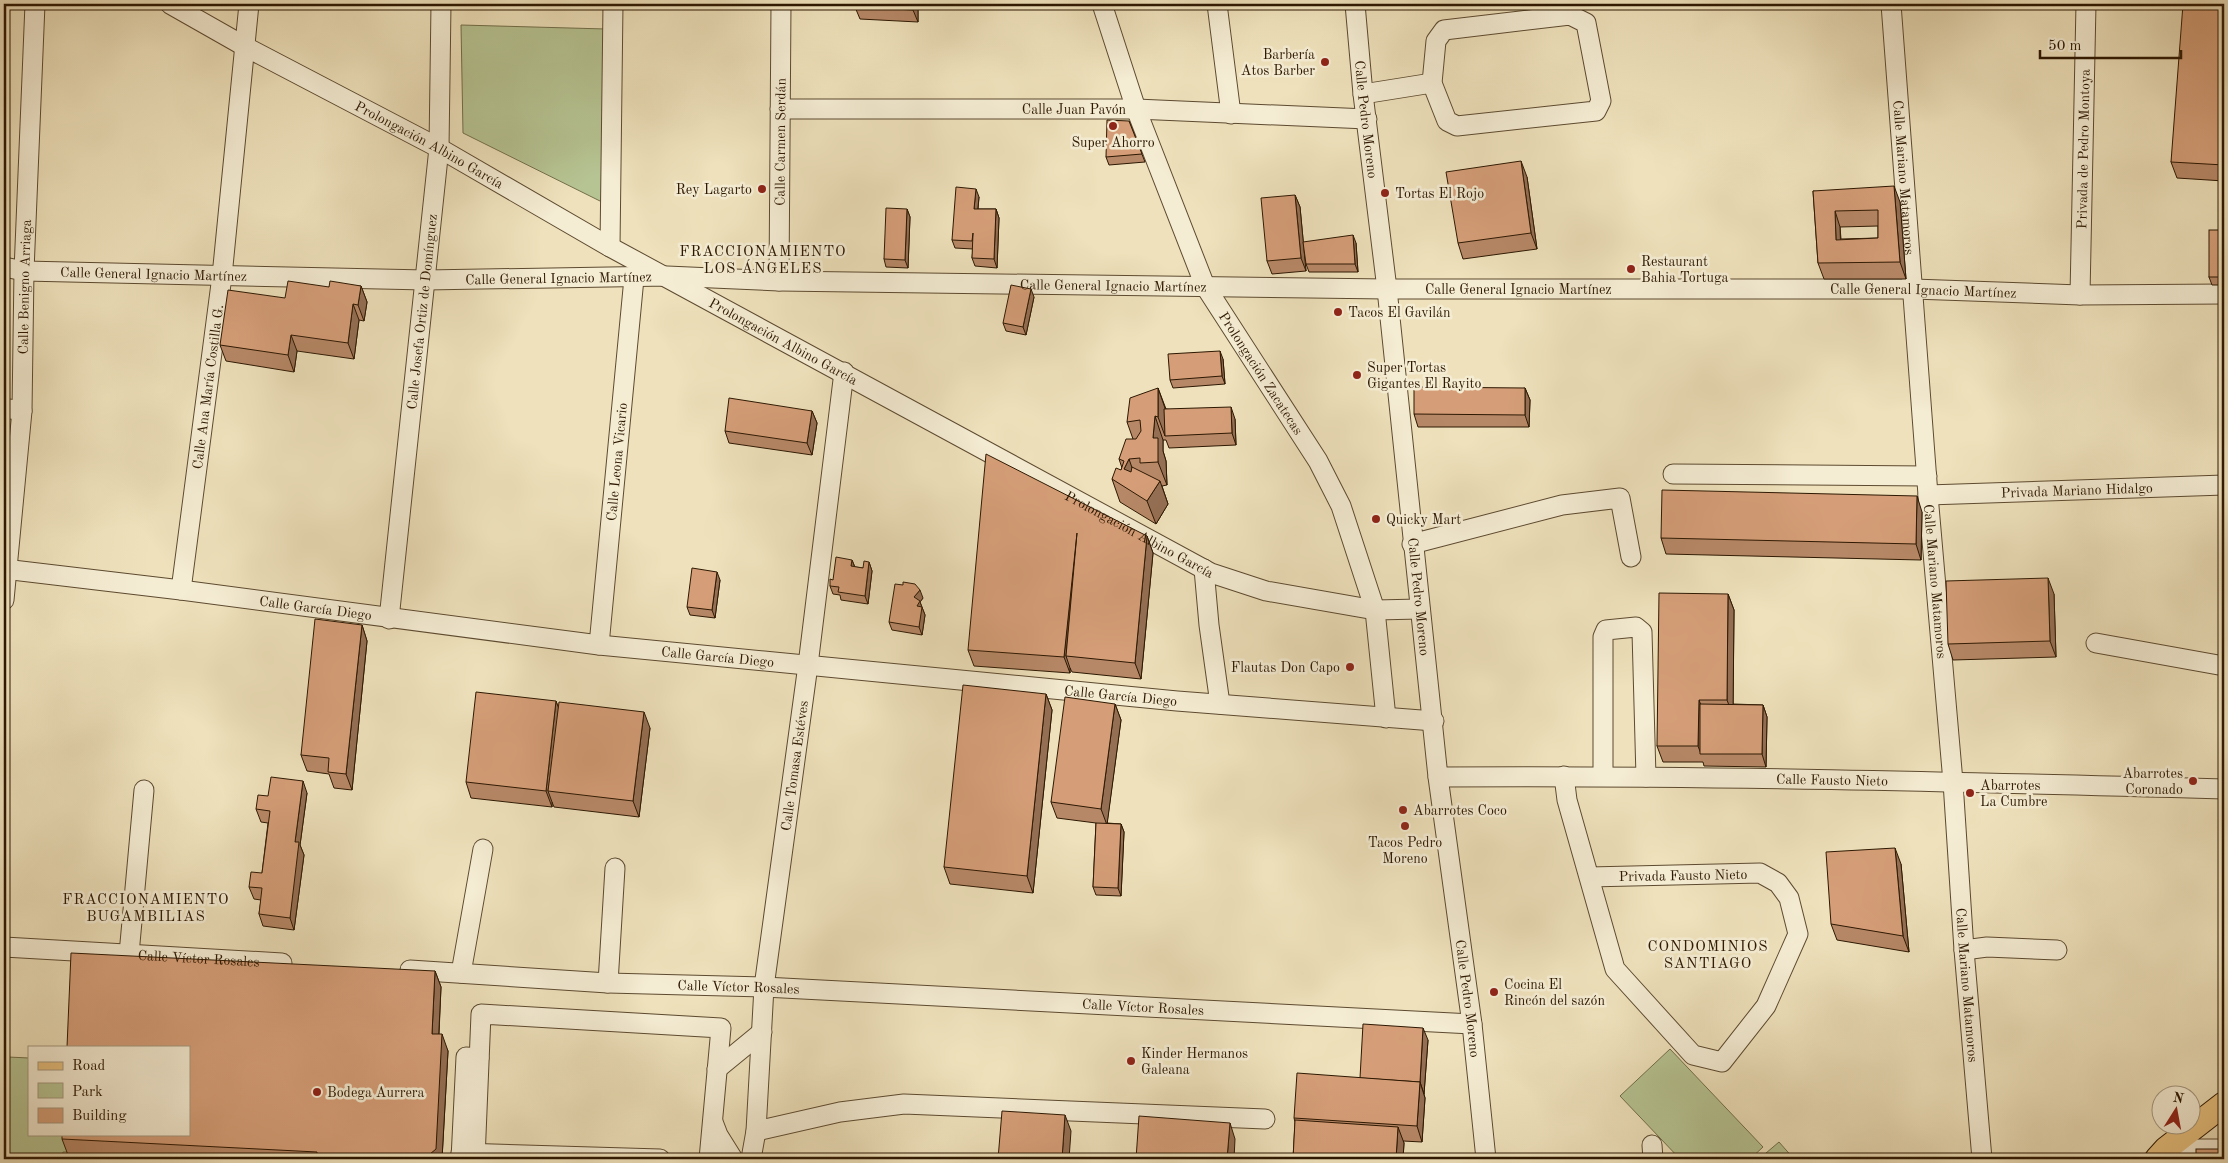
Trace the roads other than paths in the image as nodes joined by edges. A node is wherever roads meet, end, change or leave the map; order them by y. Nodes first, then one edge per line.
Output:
1 (35, 4) edge
2 (170, 4) edge
3 (250, 4) edge
4 (441, 4) edge
5 (613, 4) edge
6 (781, 4) edge
7 (1102, 4) edge
8 (1218, 4) edge
9 (1355, 4) edge
10 (1891, 4) edge
11 (2086, 4) edge
12 (244, 46) junction
13 (1432, 83) junction
14 (1363, 94) junction
15 (780, 109) junction
16 (1136, 109) junction
17 (1231, 114) junction
18 (1367, 119) junction
19 (439, 148) junction
20 (610, 247) junction
21 (4, 267) edge
22 (24, 271) junction
23 (222, 276) junction
24 (667, 276) junction
25 (634, 278) junction
26 (426, 280) junction
27 (780, 281) junction
28 (1205, 286) junction
29 (1387, 289) junction
30 (1913, 289) junction
31 (2224, 294) edge
32 (2080, 295) junction
33 (844, 372) junction
34 (13, 410) edge
35 (1673, 474) dead end
36 (1928, 485) junction
37 (2224, 485) edge
38 (1412, 544) junction
39 (1631, 557) dead end
40 (1204, 568) junction
41 (5, 570) edge
42 (181, 590) junction
43 (4, 600) edge
44 (1420, 609) junction
45 (1375, 610) junction
46 (389, 619) junction
47 (2096, 643) dead end
48 (599, 645) junction
49 (808, 665) junction
50 (2224, 666) edge
51 (1220, 704) junction
52 (1386, 718) junction
53 (1434, 721) junction
54 (1564, 776) junction
55 (1603, 776) junction
56 (1438, 777) junction
57 (1646, 777) junction
58 (1953, 782) junction
59 (2224, 789) edge
60 (144, 790) dead end
61 (483, 849) dead end
62 (615, 868) dead end
63 (1589, 877) junction
64 (4, 947) edge
65 (1964, 950) junction
66 (2057, 950) dead end
67 (129, 954) junction
68 (295, 964) edge
69 (393, 970) edge
70 (461, 973) junction
71 (608, 983) junction
72 (764, 987) junction
73 (1472, 1024) junction
74 (762, 1032) junction
75 (718, 1070) junction
76 (2224, 1104) edge
77 (1266, 1119) dead end
78 (712, 1121) junction
79 (756, 1131) junction
80 (2224, 1149) edge
81 (2162, 1154) edge
82 (468, 1156) edge
83 (570, 1158) edge
84 (592, 1158) edge
85 (660, 1159) edge
86 (709, 1159) edge
87 (733, 1159) edge
88 (751, 1159) edge
89 (1486, 1159) edge
90 (1982, 1159) edge

1 - 22 street, Calle Benigno Arriaga
2 - 12 street, Prolongación Albino García
3 - 12 street, Calle Ana María Costilla G.
4 - 19 street, Calle Josefa Ortiz de Domínguez
5 - 20 street
6 - 15 street, Calle Carmen Serdán
7 - 16 street, Prolongación Zacatecas
8 - 17 street
9 - 14 street, Calle Pedro Moreno
10 - 30 street, Calle Mariano Matamoros
11 - 32 street, Privada de Pedro Montoya
12 - 19 street, Prolongación Albino García
12 - 23 street, Calle Ana María Costilla G.
13 - 13 street
13 - 14 street
14 - 18 street, Calle Pedro Moreno
15 - 16 street, Calle Juan Pavón
15 - 27 street, Calle Carmen Serdán
16 - 17 street, Calle Juan Pavón
16 - 28 street, Prolongación Zacatecas
17 - 18 street, Calle Juan Pavón
18 - 29 street, Calle Pedro Moreno
19 - 20 street, Prolongación Albino García
19 - 26 street, Calle Josefa Ortiz de Domínguez
20 - 24 street, Prolongación Albino García
21 - 22 street, Calle General Ignacio Martínez
22 - 23 street, Calle General Ignacio Martínez
22 - 34 street, Calle Benigno Arriaga
23 - 26 street, Calle General Ignacio Martínez
23 - 42 street, Calle Ana María Costilla G.
24 - 25 street, Calle General Ignacio Martínez
24 - 27 street, Calle General Ignacio Martínez
24 - 33 street, Prolongación Albino García
25 - 26 street, Calle General Ignacio Martínez
25 - 48 street, Calle Leona Vicario
26 - 46 street, Calle Josefa Ortiz de Domínguez
27 - 28 street, Calle General Ignacio Martínez
28 - 29 street, Calle General Ignacio Martínez
28 - 45 street, Prolongación Zacatecas
29 - 30 street, Calle General Ignacio Martínez
29 - 38 street, Calle Pedro Moreno
30 - 32 street, Calle General Ignacio Martínez
30 - 36 street, Calle Mariano Matamoros
31 - 32 street, Calle General Ignacio Martínez
33 - 40 street, Prolongación Albino García
33 - 49 street, Calle Tomasa Estéves
34 - 41 street, Calle Benigno Arriaga
35 - 36 street, Privada Mariano Hidalgo
36 - 37 street, Privada Mariano Hidalgo
36 - 58 street, Calle Mariano Matamoros
38 - 39 street
38 - 44 street, Calle Pedro Moreno
40 - 45 street, Prolongación Albino García
40 - 51 street
41 - 42 street, Calle García Diego
41 - 43 street, Calle Benigno Arriaga
42 - 46 street, Calle García Diego
44 - 45 street, Prolongación Albino García
44 - 53 street, Calle Pedro Moreno
45 - 52 street, Prolongación Zacatecas
46 - 48 street, Calle García Diego
47 - 50 street
48 - 49 street, Calle García Diego
49 - 51 street, Calle García Diego
49 - 72 street, Calle Tomasa Estéves
51 - 52 street, Calle García Diego
52 - 53 street, Calle García Diego
53 - 56 street, Calle Pedro Moreno
54 - 55 street, Calle Fausto Nieto
54 - 56 street, Calle Fausto Nieto
54 - 63 street, Privada Fausto Nieto
55 - 57 street, Calle Fausto Nieto
55 - 57 street
56 - 73 street, Calle Pedro Moreno
57 - 58 street, Calle Fausto Nieto
58 - 59 street, Calle Fausto Nieto
58 - 65 street, Calle Mariano Matamoros
60 - 67 street
61 - 70 street
62 - 71 street
63 - 63 street, Privada Fausto Nieto
64 - 67 street, Calle Víctor Rosales
65 - 66 street
65 - 90 street, Calle Mariano Matamoros
67 - 68 street, Calle Víctor Rosales
69 - 70 street, Calle Víctor Rosales
70 - 71 street, Calle Víctor Rosales
71 - 72 street, Calle Víctor Rosales
72 - 73 street, Calle Víctor Rosales
72 - 74 street, Calle Tomasa Estéves
73 - 89 street, Calle Pedro Moreno
74 - 75 street
74 - 79 street, Calle Tomasa Estéves
75 - 78 street
75 - 82 street
76 - 81 main road
77 - 79 street
78 - 86 street
78 - 87 street
79 - 88 street, Calle Tomasa Estéves
80 - 81 street
82 - 83 street
83 - 84 street
84 - 85 street

